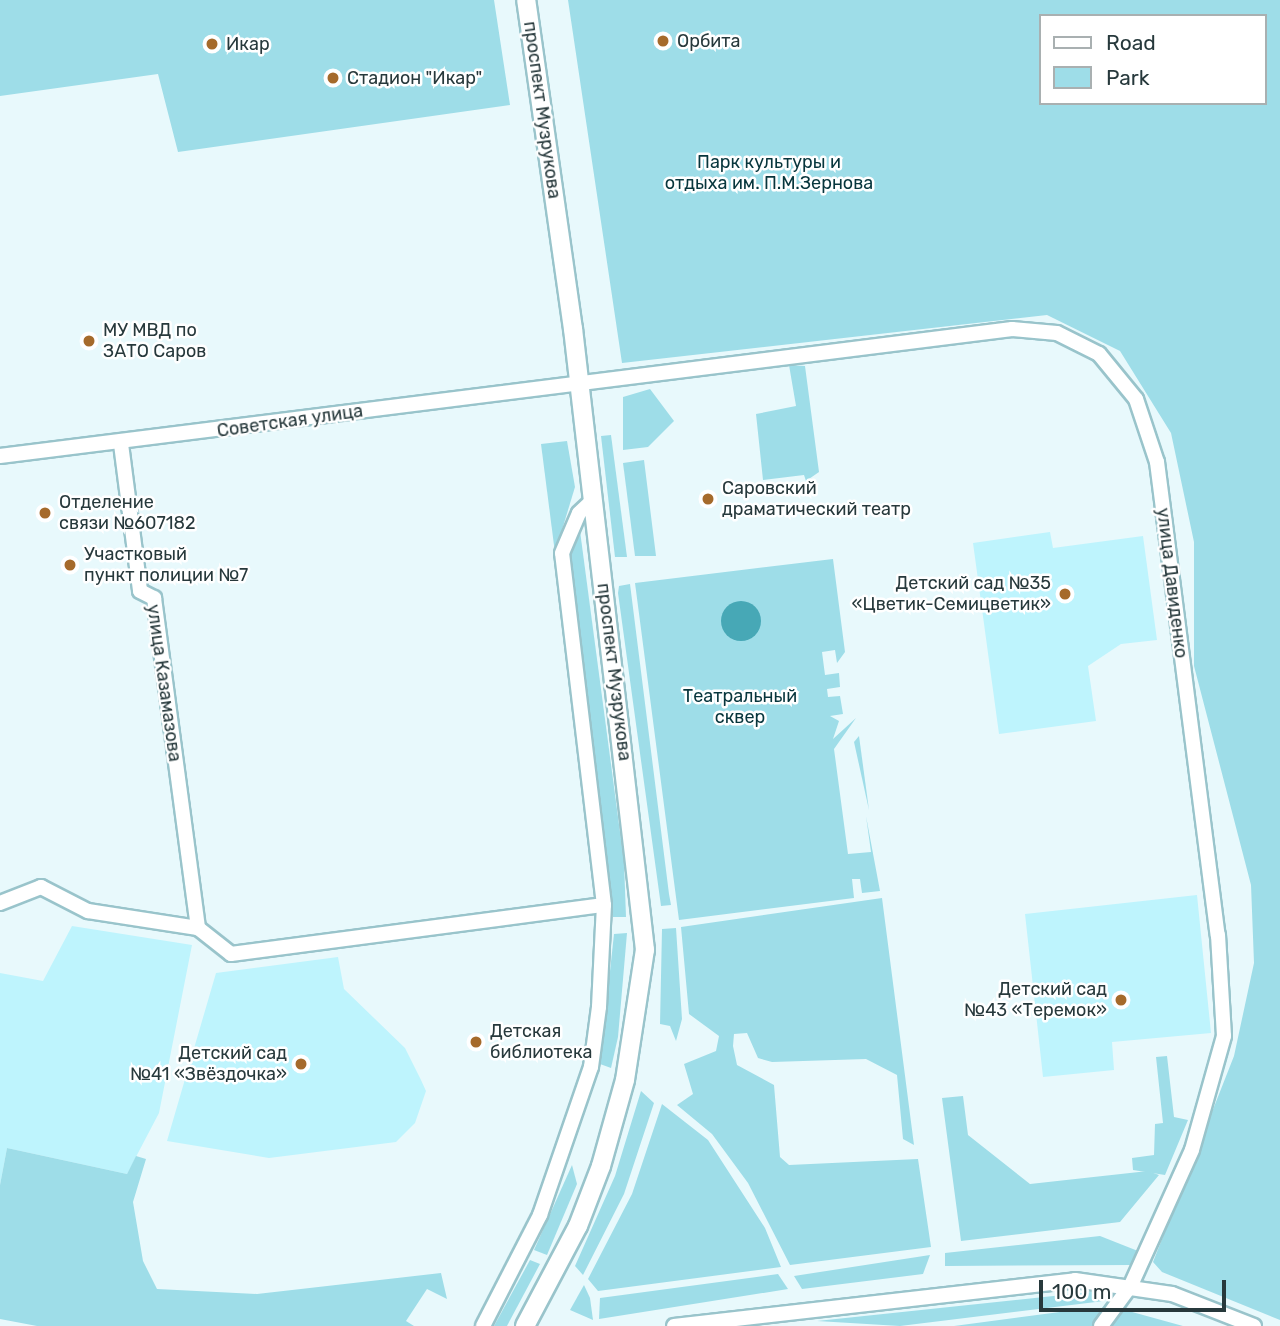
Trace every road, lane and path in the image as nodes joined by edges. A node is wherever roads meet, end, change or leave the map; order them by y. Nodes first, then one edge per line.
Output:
1 (526, 0) edge
2 (579, 380) junction
3 (121, 444) junction
4 (0, 456) edge
5 (593, 500) junction
6 (0, 903) edge
7 (604, 905) junction
8 (198, 928) junction
9 (1131, 1285) junction
10 (483, 1326) edge
11 (525, 1326) edge
12 (674, 1326) edge
13 (1101, 1326) edge
14 (1254, 1326) edge

1 - 2 main road, проспект Музрукова
2 - 3 street, Советская улица
2 - 5 main road, проспект Музрукова
2 - 9 street, улица Давиденко
3 - 4 street, Советская улица
3 - 8 street, улица Казамазова
5 - 7 street
5 - 11 main road, проспект Музрукова
6 - 8 street
7 - 8 street
7 - 10 street
9 - 12 street
9 - 13 street, улица Давиденко
9 - 14 street

